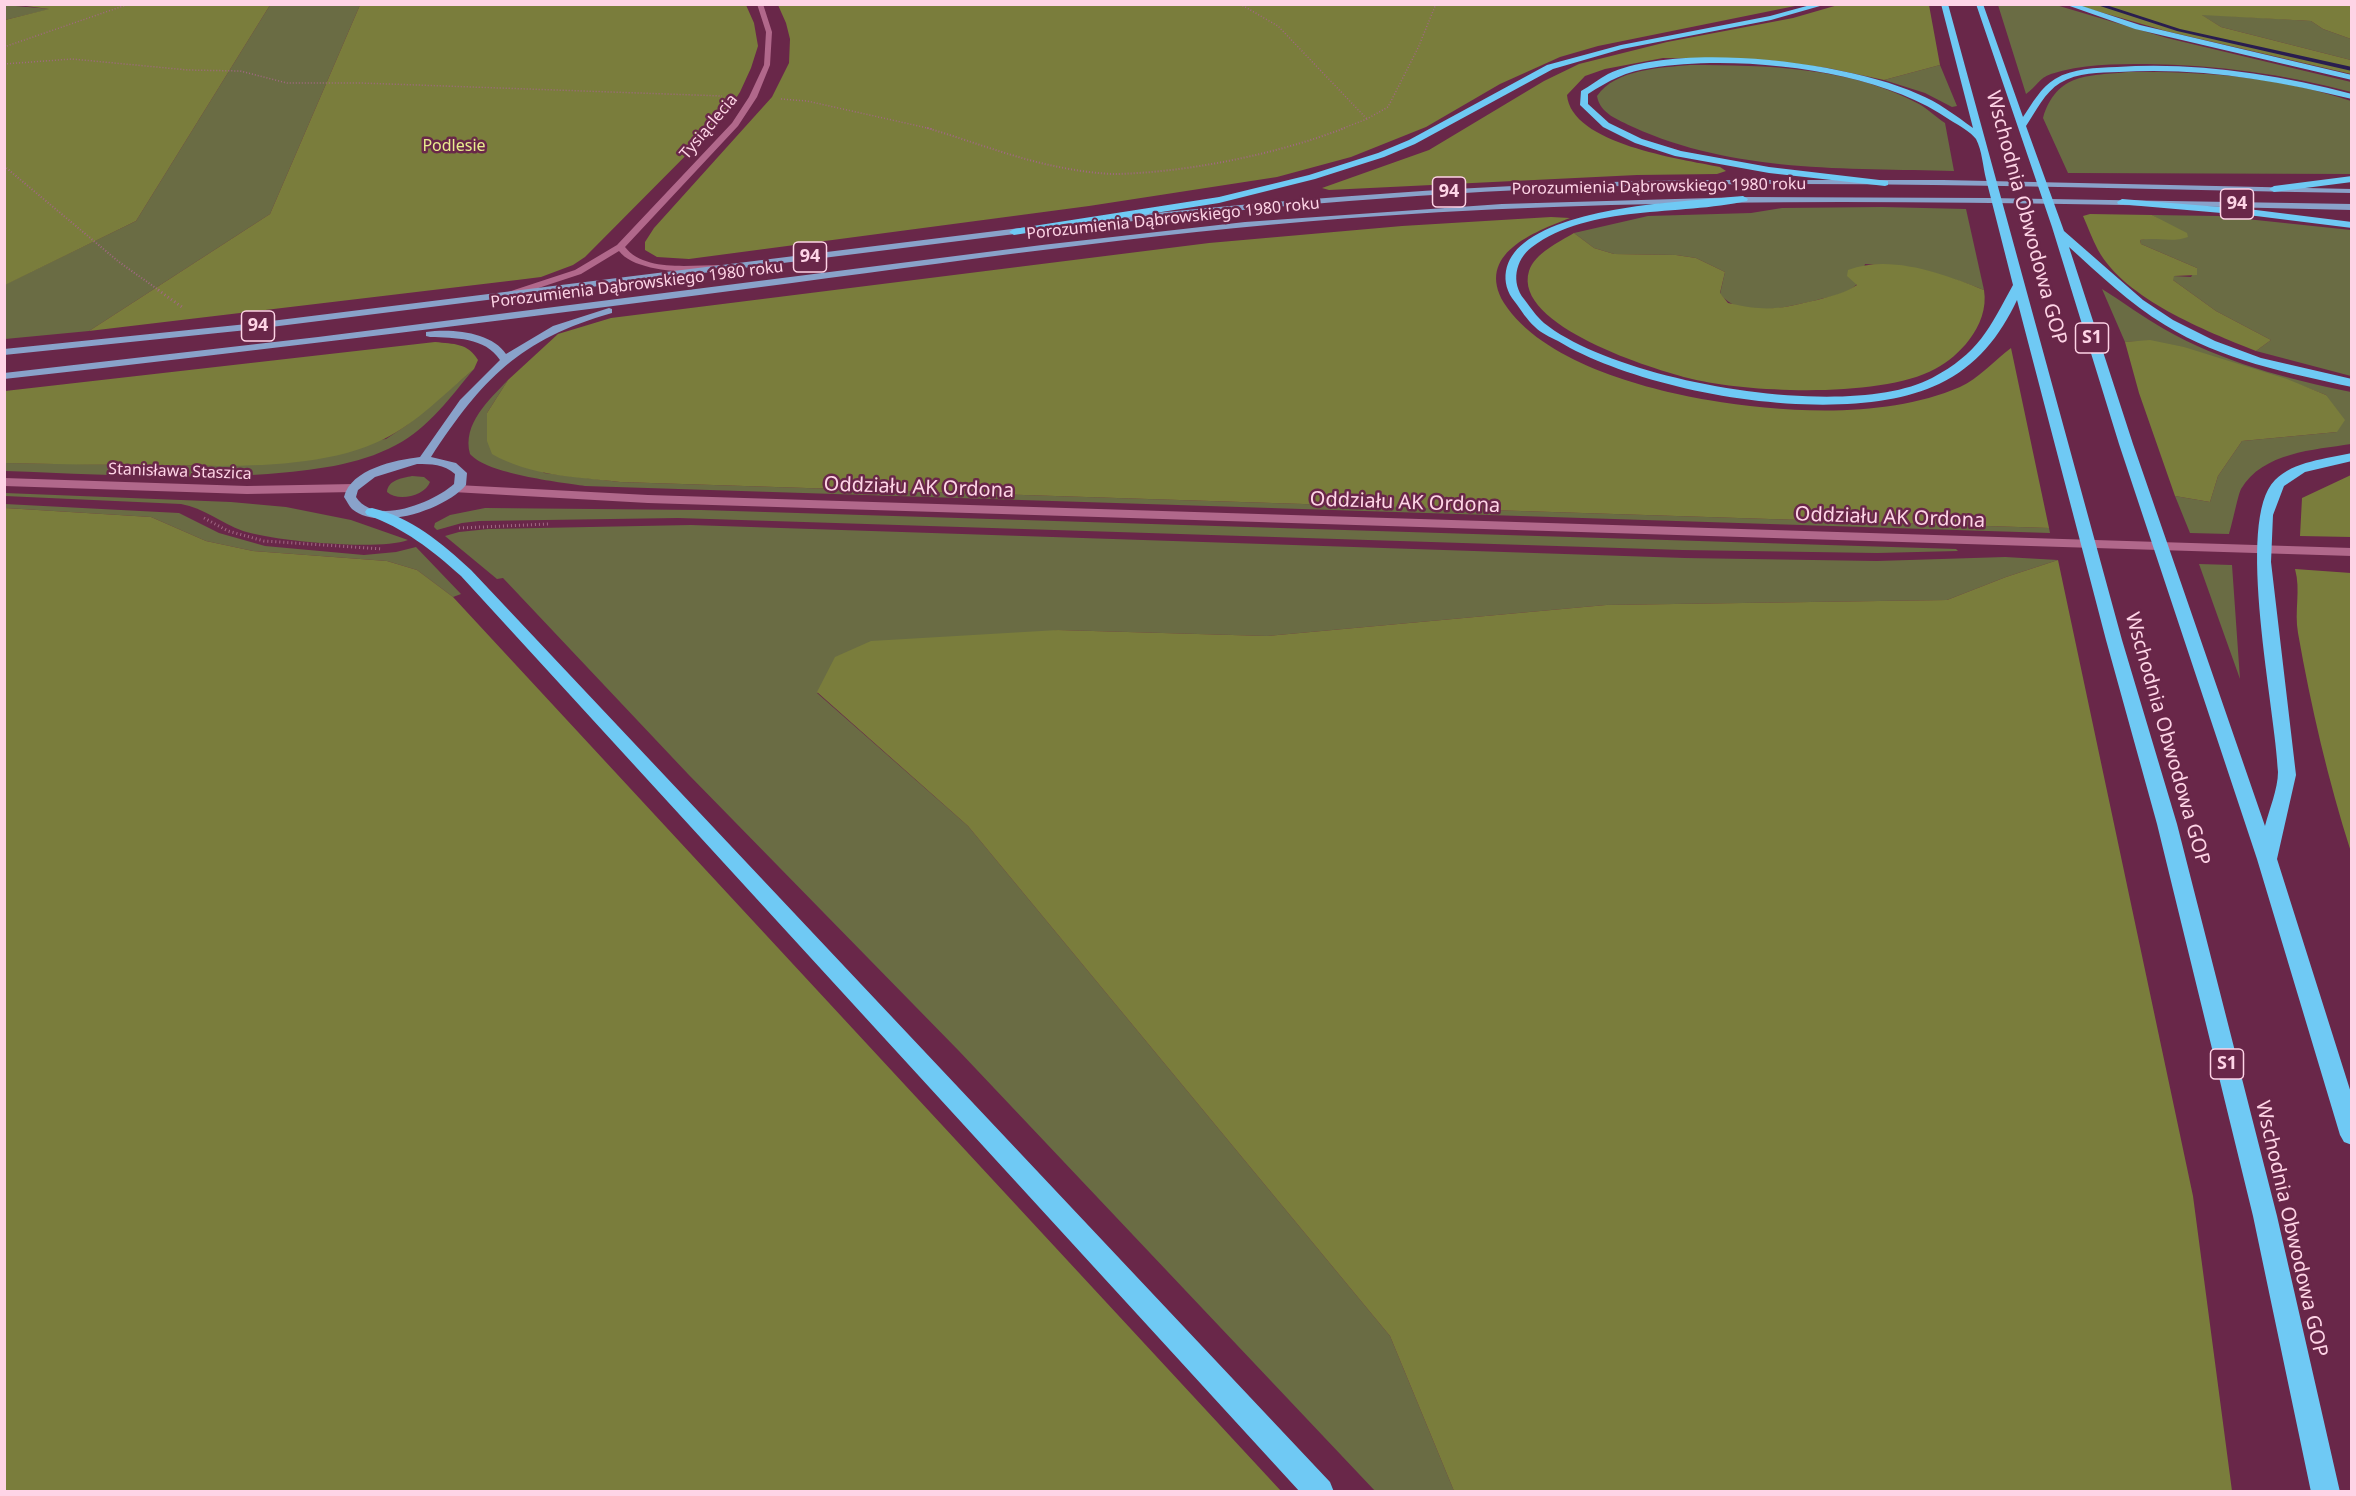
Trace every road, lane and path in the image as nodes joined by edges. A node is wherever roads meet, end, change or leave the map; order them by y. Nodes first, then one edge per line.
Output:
1 (129, 4) edge
2 (760, 4) edge
3 (1240, 4) edge
4 (1824, 4) edge
5 (1944, 4) edge
6 (1979, 4) edge
7 (2067, 4) edge
8 (4, 46) edge
9 (2352, 78) edge
10 (2352, 97) edge
11 (1367, 119) dead end
12 (2022, 125) junction
13 (1978, 136) junction
14 (4, 166) edge
15 (2352, 179) edge
16 (1886, 183) junction
17 (2274, 189) junction
18 (2352, 191) edge
19 (1743, 198) junction
20 (2122, 202) junction
21 (2352, 207) edge
22 (2352, 225) edge
23 (2058, 230) junction
24 (1014, 231) junction
25 (620, 247) junction
26 (719, 268) junction
27 (2019, 285) junction
28 (511, 294) junction
29 (654, 298) junction
30 (187, 310) dead end
31 (390, 332) junction
32 (4, 352) edge
33 (505, 360) junction
34 (4, 376) edge
35 (2352, 383) edge
36 (2352, 457) edge
37 (423, 461) junction
38 (4, 482) edge
39 (354, 488) junction
40 (457, 489) junction
41 (372, 512) junction
42 (2352, 552) edge
43 (2267, 859) junction
44 (2352, 1135) edge
45 (1320, 1491) edge
46 (2326, 1491) edge

1 - 8 path
2 - 25 street, Tysiąclecia
3 - 11 path
4 - 24 highway
5 - 13 highway, Wschodnia Obwodowa GOP / S1
6 - 12 highway, Wschodnia Obwodowa GOP / S1
7 - 9 highway
10 - 12 highway
12 - 23 highway, Wschodnia Obwodowa GOP / S1
13 - 16 highway
13 - 27 highway, Wschodnia Obwodowa GOP / S1
14 - 30 path
15 - 17 highway
16 - 17 main road, Porozumienia Dąbrowskiego 1980 roku / 94
16 - 24 main road, Porozumienia Dąbrowskiego 1980 roku / 94
17 - 18 main road, Porozumienia Dąbrowskiego 1980 roku / 94
19 - 20 main road, Porozumienia Dąbrowskiego 1980 roku / 94
19 - 27 highway
19 - 29 main road, Porozumienia Dąbrowskiego 1980 roku / 94
20 - 21 main road, Porozumienia Dąbrowskiego 1980 roku / 94
20 - 22 highway
23 - 35 highway
23 - 43 highway, Wschodnia Obwodowa GOP / S1
24 - 26 main road, Porozumienia Dąbrowskiego 1980 roku / 94
25 - 26 street
25 - 28 street, Tysiąclecia
26 - 28 main road, Porozumienia Dąbrowskiego 1980 roku / 94
27 - 46 highway, Wschodnia Obwodowa GOP / S1
28 - 32 main road, Porozumienia Dąbrowskiego 1980 roku / 94
29 - 31 main road, Porozumienia Dąbrowskiego 1980 roku / 94
29 - 33 main road
31 - 33 main road
31 - 34 main road, Porozumienia Dąbrowskiego 1980 roku / 94
33 - 37 main road
36 - 43 highway
37 - 39 main road
37 - 40 main road
38 - 39 street, Stanisława Staszica
39 - 41 main road
40 - 41 main road
40 - 42 street, Oddziału AK Ordona
41 - 45 highway
43 - 44 highway, Wschodnia Obwodowa GOP / S1

